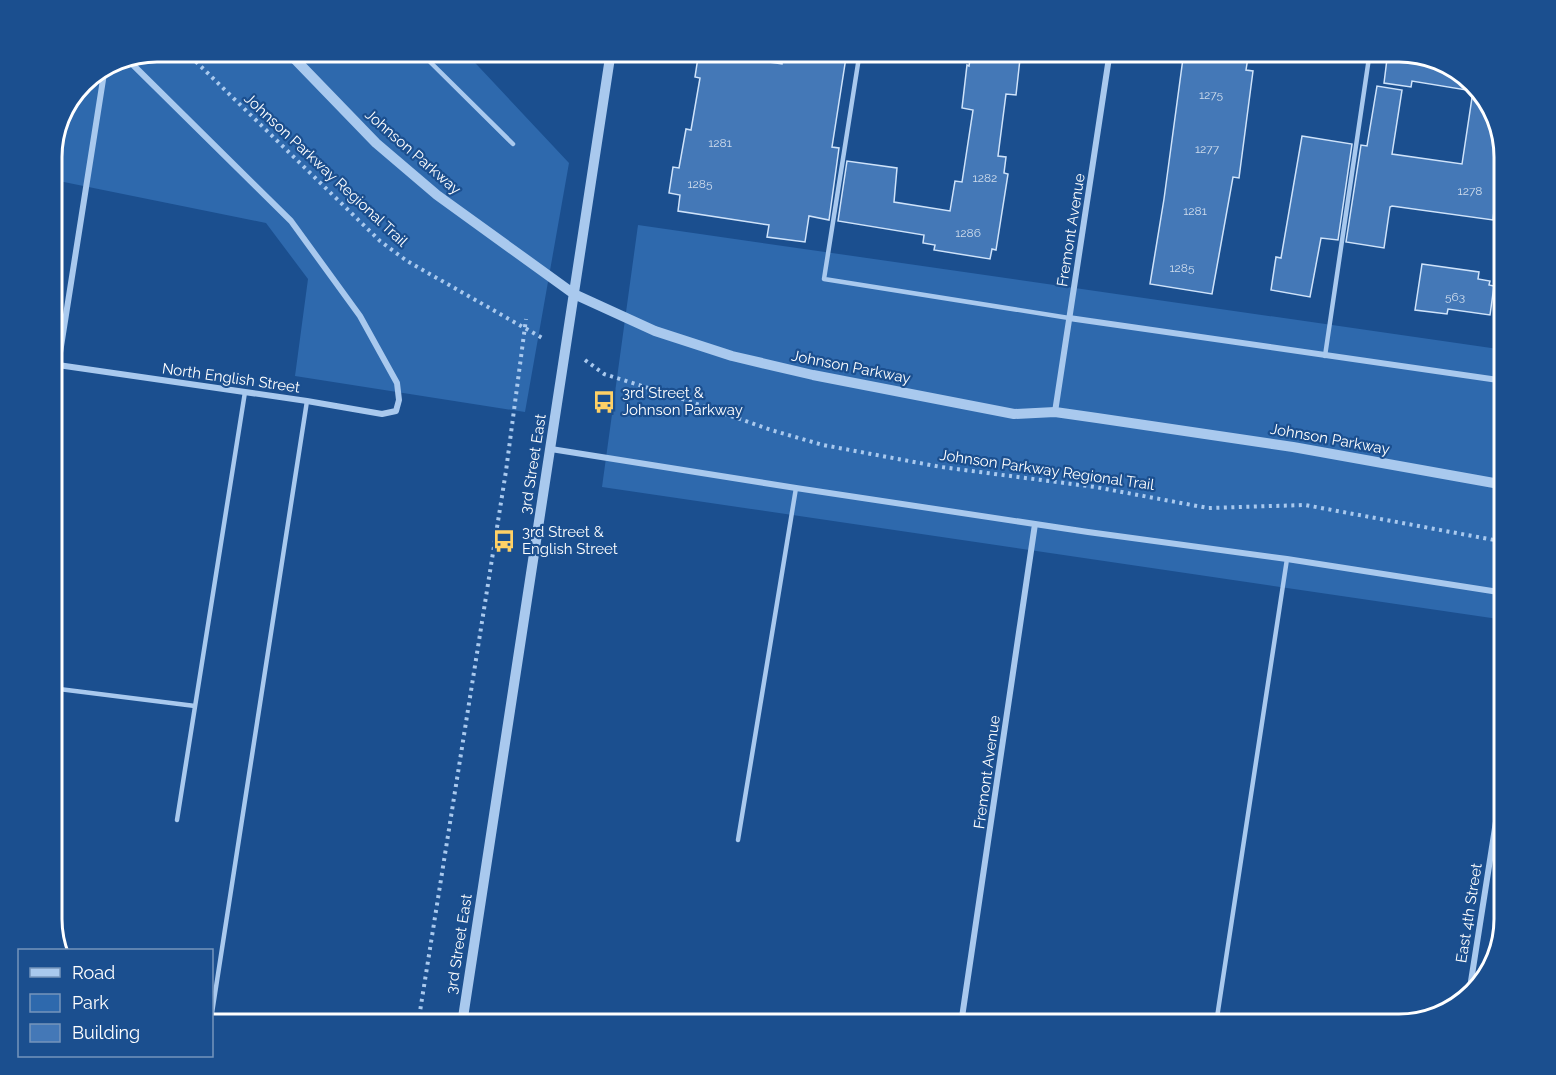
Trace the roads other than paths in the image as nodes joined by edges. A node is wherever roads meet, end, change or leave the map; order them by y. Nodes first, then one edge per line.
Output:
1 (298, 62) edge
2 (430, 62) edge
3 (609, 62) edge
4 (858, 62) edge
5 (1108, 62) edge
6 (1368, 62) edge
7 (133, 65) edge
8 (103, 79) edge
9 (513, 144) dead end
10 (574, 294) junction
11 (1069, 318) junction
12 (62, 323) edge
13 (1325, 356) junction
14 (62, 366) edge
15 (1494, 379) edge
16 (245, 392) junction
17 (307, 401) junction
18 (1055, 412) junction
19 (551, 449) junction
20 (1494, 483) edge
21 (796, 488) junction
22 (1035, 524) junction
23 (1287, 559) junction
24 (1494, 591) edge
25 (62, 689) edge
26 (195, 706) junction
27 (177, 820) dead end
28 (1494, 834) edge
29 (738, 840) dead end
30 (1471, 980) edge
31 (213, 1007) edge
32 (464, 1014) edge
33 (962, 1014) edge
34 (1218, 1014) edge

1 - 10 street, Johnson Parkway
2 - 9 lane
3 - 10 street, 3rd Street East
4 - 11 lane
5 - 11 street, Fremont Avenue
6 - 13 lane
7 - 17 street, North English Street
8 - 12 street
10 - 18 street, Johnson Parkway
10 - 19 street, 3rd Street East
11 - 13 street
11 - 18 street, Fremont Avenue
13 - 15 street
14 - 16 street, North English Street
16 - 17 street, North English Street
16 - 26 lane
17 - 31 lane
18 - 20 street, Johnson Parkway
19 - 21 street
19 - 32 street, 3rd Street East
21 - 22 street
21 - 29 lane
22 - 23 street
22 - 33 street, Fremont Avenue
23 - 24 street
23 - 34 lane
25 - 26 lane
26 - 27 lane
28 - 30 street, East 4th Street

